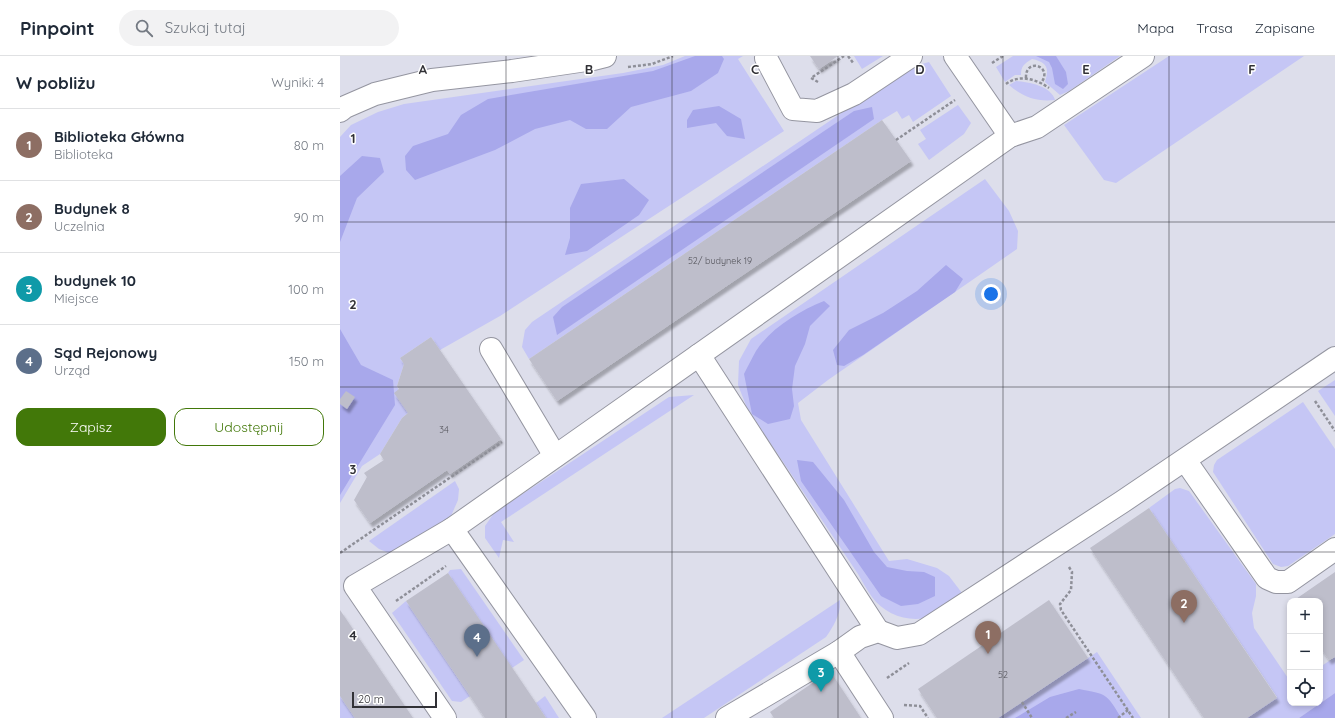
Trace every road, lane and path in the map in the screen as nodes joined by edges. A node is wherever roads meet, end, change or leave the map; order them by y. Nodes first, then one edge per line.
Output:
1 (605, 56) edge
2 (844, 56) edge
3 (911, 56) edge
4 (955, 56) edge
5 (1143, 56) edge
6 (766, 58) dead end
7 (811, 78) dead end
8 (1026, 78) junction
9 (1041, 83) junction
10 (959, 97) dead end
11 (985, 99) junction
12 (1067, 107) junction
13 (340, 111) edge
14 (1010, 136) junction
15 (896, 140) dead end
16 (491, 348) dead end
17 (699, 355) junction
18 (1335, 358) edge
19 (1302, 381) junction
20 (1335, 431) edge
21 (502, 442) dead end
22 (556, 456) junction
23 (1185, 460) junction
24 (452, 529) junction
25 (1335, 549) edge
26 (340, 553) edge
27 (1066, 565) dead end
28 (878, 631) junction
29 (839, 652) junction
30 (1022, 702) dead end
31 (1128, 710) junction
32 (1076, 712) dead end
33 (445, 718) edge
34 (585, 718) edge
35 (727, 718) edge
36 (882, 718) edge
37 (1032, 718) edge
38 (1068, 718) edge
39 (1118, 718) edge
40 (1133, 718) edge

1 - 13 street
2 - 7 path
3 - 6 street
4 - 11 street
5 - 12 street
8 - 9 path
8 - 9 path
8 - 11 path
9 - 12 path
10 - 15 path
11 - 14 street
12 - 14 street
14 - 17 street
16 - 22 street
17 - 22 street
17 - 28 street
18 - 19 street
19 - 20 path
19 - 23 street
21 - 26 path
22 - 24 street
23 - 25 street
23 - 28 street
24 - 33 street
24 - 34 street
27 - 31 path
28 - 29 street
29 - 35 street
29 - 36 street
30 - 37 path
31 - 39 path
31 - 40 path
32 - 38 path

